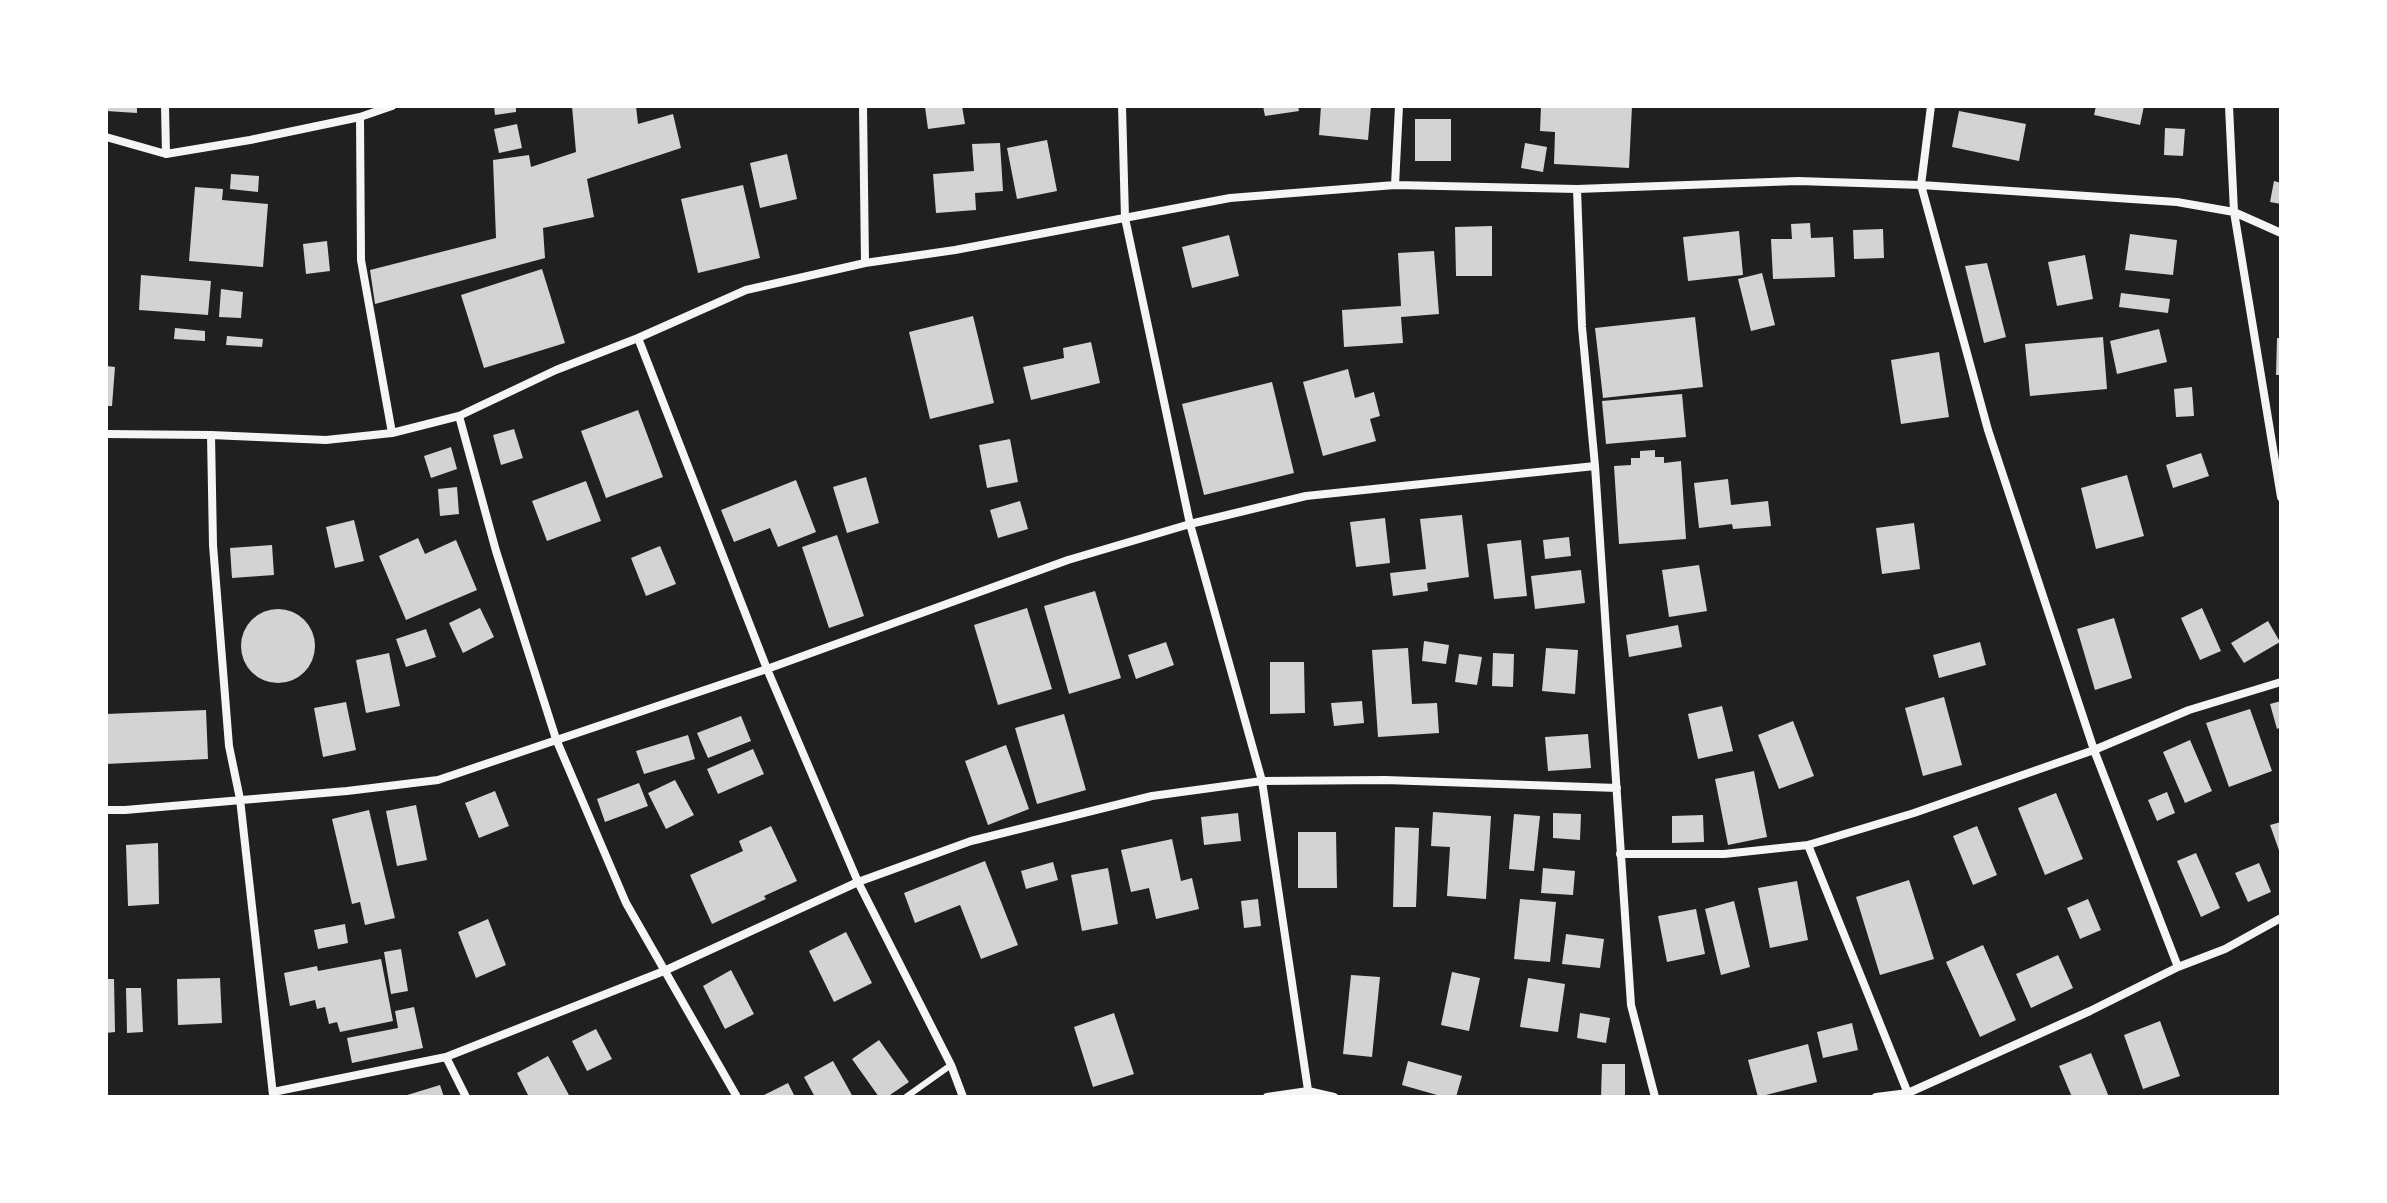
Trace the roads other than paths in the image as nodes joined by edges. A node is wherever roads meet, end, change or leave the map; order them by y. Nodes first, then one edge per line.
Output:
1 (165, 106) edge
2 (392, 106) edge
3 (863, 106) edge
4 (1122, 106) edge
5 (1399, 106) edge
6 (1931, 106) edge
7 (2229, 106) edge
8 (360, 117) junction
9 (106, 137) edge
10 (166, 154) junction
11 (1395, 185) junction
12 (1921, 185) junction
13 (1577, 189) junction
14 (2234, 212) junction
15 (1125, 218) junction
16 (2281, 233) edge
17 (865, 263) junction
18 (638, 338) junction
19 (459, 416) junction
20 (392, 433) junction
21 (106, 434) edge
22 (211, 435) junction
23 (1595, 466) junction
24 (2281, 497) edge
25 (1190, 524) junction
26 (767, 669) junction
27 (2281, 682) edge
28 (556, 739) junction
29 (2094, 750) junction
30 (1262, 781) junction
31 (1617, 788) junction
32 (240, 799) junction
33 (106, 810) edge
34 (1808, 845) junction
35 (1620, 854) junction
36 (858, 882) junction
37 (2281, 918) edge
38 (2178, 967) junction
39 (664, 971) junction
40 (446, 1057) junction
41 (951, 1065) junction
42 (1308, 1094) edge
43 (273, 1095) edge
44 (1909, 1095) edge
45 (466, 1097) edge
46 (737, 1097) edge
47 (906, 1097) edge
48 (963, 1097) edge
49 (1267, 1097) edge
50 (1334, 1097) edge
51 (1655, 1097) edge
52 (1876, 1097) edge

1 - 10 street
2 - 8 street
3 - 17 street
4 - 15 street
5 - 11 street
6 - 12 street
7 - 14 street
8 - 10 street
8 - 20 street
9 - 10 street
11 - 13 street
11 - 15 street
12 - 13 street
12 - 14 street
12 - 29 street
13 - 23 street
14 - 16 street
14 - 24 street
15 - 17 street
15 - 25 street
17 - 18 street
18 - 19 street
18 - 26 street
19 - 20 street
19 - 28 street
20 - 22 street
21 - 22 street
22 - 32 street
23 - 25 street
23 - 31 street
25 - 26 street
25 - 30 street
26 - 28 street
26 - 36 street
27 - 29 street
28 - 32 street
28 - 39 street
29 - 34 street
29 - 38 street
30 - 31 street
30 - 36 street
30 - 42 street
31 - 35 street
32 - 33 street
32 - 43 street
34 - 35 street
34 - 44 street
35 - 51 street
36 - 39 street
36 - 41 street
37 - 38 street
38 - 44 street
39 - 40 street
39 - 46 street
40 - 43 street
40 - 45 street
41 - 47 lane
41 - 48 street
42 - 49 street
42 - 50 street
44 - 52 street

